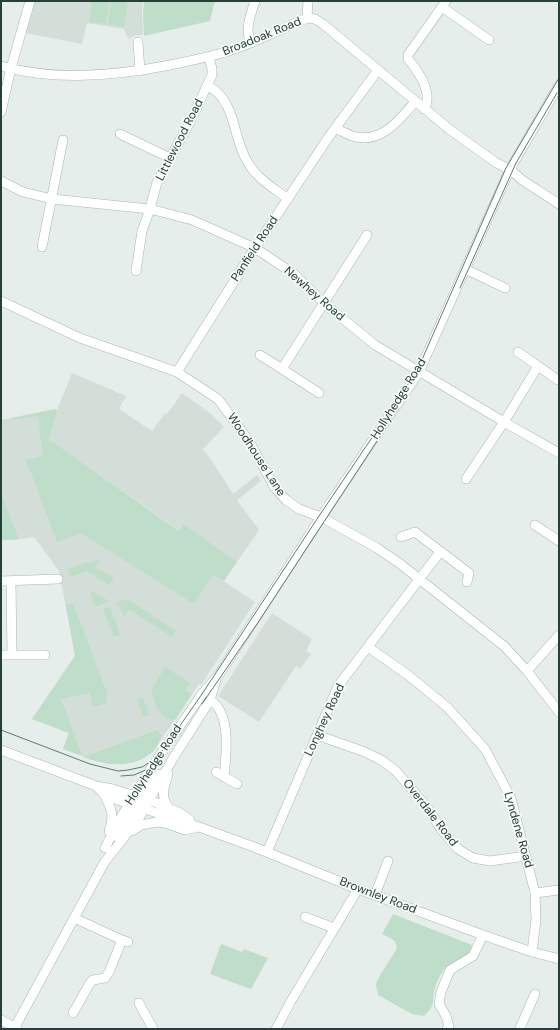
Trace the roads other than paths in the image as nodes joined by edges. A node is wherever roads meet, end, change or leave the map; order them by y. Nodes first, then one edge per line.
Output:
1 (30, 1) edge
2 (255, 1) edge
3 (308, 1) edge
4 (444, 4) edge
5 (307, 18) junction
6 (489, 40) dead end
7 (138, 42) dead end
8 (251, 43) junction
9 (209, 57) junction
10 (1, 66) edge
11 (11, 68) junction
12 (378, 70) junction
13 (140, 71) junction
14 (559, 85) edge
15 (208, 86) junction
16 (415, 102) junction
17 (424, 109) junction
18 (1, 112) edge
19 (335, 128) junction
20 (120, 134) dead end
21 (63, 140) dead end
22 (170, 158) junction
23 (510, 169) junction
24 (1, 181) edge
25 (288, 198) junction
26 (52, 199) junction
27 (559, 204) edge
28 (150, 209) junction
29 (367, 236) dead end
30 (42, 247) dead end
31 (255, 248) junction
32 (465, 270) junction
33 (136, 271) dead end
34 (505, 288) dead end
35 (1, 301) edge
36 (324, 304) junction
37 (518, 352) dead end
38 (260, 355) dead end
39 (538, 366) junction
40 (282, 369) junction
41 (177, 372) junction
42 (419, 372) junction
43 (558, 380) edge
44 (319, 393) dead end
45 (504, 422) junction
46 (559, 453) edge
47 (466, 479) dead end
48 (321, 517) junction
49 (535, 525) dead end
50 (401, 537) dead end
51 (559, 541) edge
52 (440, 552) junction
53 (58, 579) dead end
54 (418, 580) junction
55 (1, 581) edge
56 (11, 581) junction
57 (467, 582) dead end
58 (559, 635) edge
59 (368, 647) junction
60 (1, 655) edge
61 (12, 655) junction
62 (45, 655) dead end
63 (527, 671) junction
64 (218, 675) junction
65 (210, 700) junction
66 (559, 712) edge
67 (317, 734) junction
68 (1, 750) edge
69 (172, 760) junction
70 (237, 784) dead end
71 (96, 786) junction
72 (104, 794) junction
73 (139, 802) junction
74 (169, 808) junction
75 (199, 826) junction
76 (127, 836) junction
77 (267, 852) junction
78 (105, 856) junction
79 (526, 856) junction
80 (388, 861) dead end
81 (358, 889) junction
82 (559, 890) edge
83 (535, 893) junction
84 (375, 895) junction
85 (305, 917) dead end
86 (74, 918) junction
87 (334, 928) junction
88 (483, 935) junction
89 (532, 952) junction
90 (559, 959) edge
91 (535, 994) dead end
92 (139, 1003) dead end
93 (73, 1013) dead end
94 (1, 1020) edge
95 (518, 1027) edge
96 (15, 1028) edge
97 (153, 1029) edge
98 (276, 1029) edge
99 (447, 1029) edge

1 - 11 street
2 - 8 street
3 - 5 street
4 - 6 street
4 - 17 street
5 - 8 street, Broadoak Road
5 - 12 street, Broadoak Road
7 - 13 street
8 - 9 street, Broadoak Road
9 - 13 street, Broadoak Road
9 - 15 street, Littlewood Road
10 - 11 street, Broadoak Road
11 - 13 street, Broadoak Road
11 - 18 street
12 - 16 street, Broadoak Road
12 - 19 street, Panfield Road
14 - 23 street, Hollyhedge Road
15 - 22 street, Littlewood Road
15 - 25 street
16 - 17 street, Broadoak Road
16 - 19 street
17 - 23 street, Broadoak Road
19 - 25 street, Panfield Road
20 - 22 street
21 - 26 street
22 - 28 street, Littlewood Road
23 - 27 street, Broadoak Road
23 - 32 street, Hollyhedge Road
24 - 26 street, Newhey Road
25 - 31 street, Panfield Road
26 - 28 street, Newhey Road
26 - 30 street
28 - 31 street, Newhey Road
28 - 33 street, Littlewood Road
29 - 36 street
31 - 36 street, Newhey Road
31 - 41 street, Panfield Road
32 - 34 street
32 - 42 street, Hollyhedge Road
35 - 41 street, Woodhouse Lane
36 - 40 street
36 - 42 street, Newhey Road
37 - 39 street
38 - 40 street
39 - 43 street
39 - 45 street
40 - 44 street
41 - 48 street, Woodhouse Lane
42 - 45 street, Newhey Road
42 - 48 street, Hollyhedge Road
45 - 46 street, Newhey Road
45 - 47 street
48 - 54 street, Woodhouse Lane
48 - 64 street, Hollyhedge Road
49 - 51 street
50 - 52 street
52 - 54 street, Longhey Road
52 - 57 street
53 - 56 street
54 - 59 street, Longhey Road
54 - 63 street, Woodhouse Lane
55 - 56 street
56 - 61 street
58 - 63 street
59 - 67 street, Longhey Road
59 - 79 street, Lyndene Road
60 - 61 street
61 - 62 street
63 - 66 street, Woodhouse Lane
64 - 65 street, Hollyhedge Road
64 - 73 street, Hollyhedge Road
65 - 69 street, Hollyhedge Road
65 - 70 street
67 - 77 street, Longhey Road
67 - 79 street, Overdale Road
68 - 71 street, Brownley Road
69 - 73 street
69 - 74 street
71 - 72 street, Brownley Road
71 - 73 street, Brownley Road
72 - 73 street, Brownley Road
72 - 78 street
73 - 74 street, Brownley Road
73 - 75 street, Brownley Road
73 - 76 street, Hollyhedge Road
73 - 78 street, Hollyhedge Road
74 - 75 street, Brownley Road
75 - 76 street
75 - 77 street, Brownley Road
76 - 78 street, Hollyhedge Road
77 - 81 street, Brownley Road
78 - 86 street, Hollyhedge Road
79 - 83 street, Lyndene Road
80 - 84 street
81 - 84 street, Brownley Road
81 - 87 street
82 - 83 street
83 - 89 street, Lyndene Road
84 - 88 street, Brownley Road
85 - 87 street
86 - 93 street
86 - 96 street, Hollyhedge Road
87 - 98 street
88 - 89 street, Brownley Road
88 - 99 street
89 - 90 street, Brownley Road
91 - 95 street
92 - 97 street
94 - 96 street

